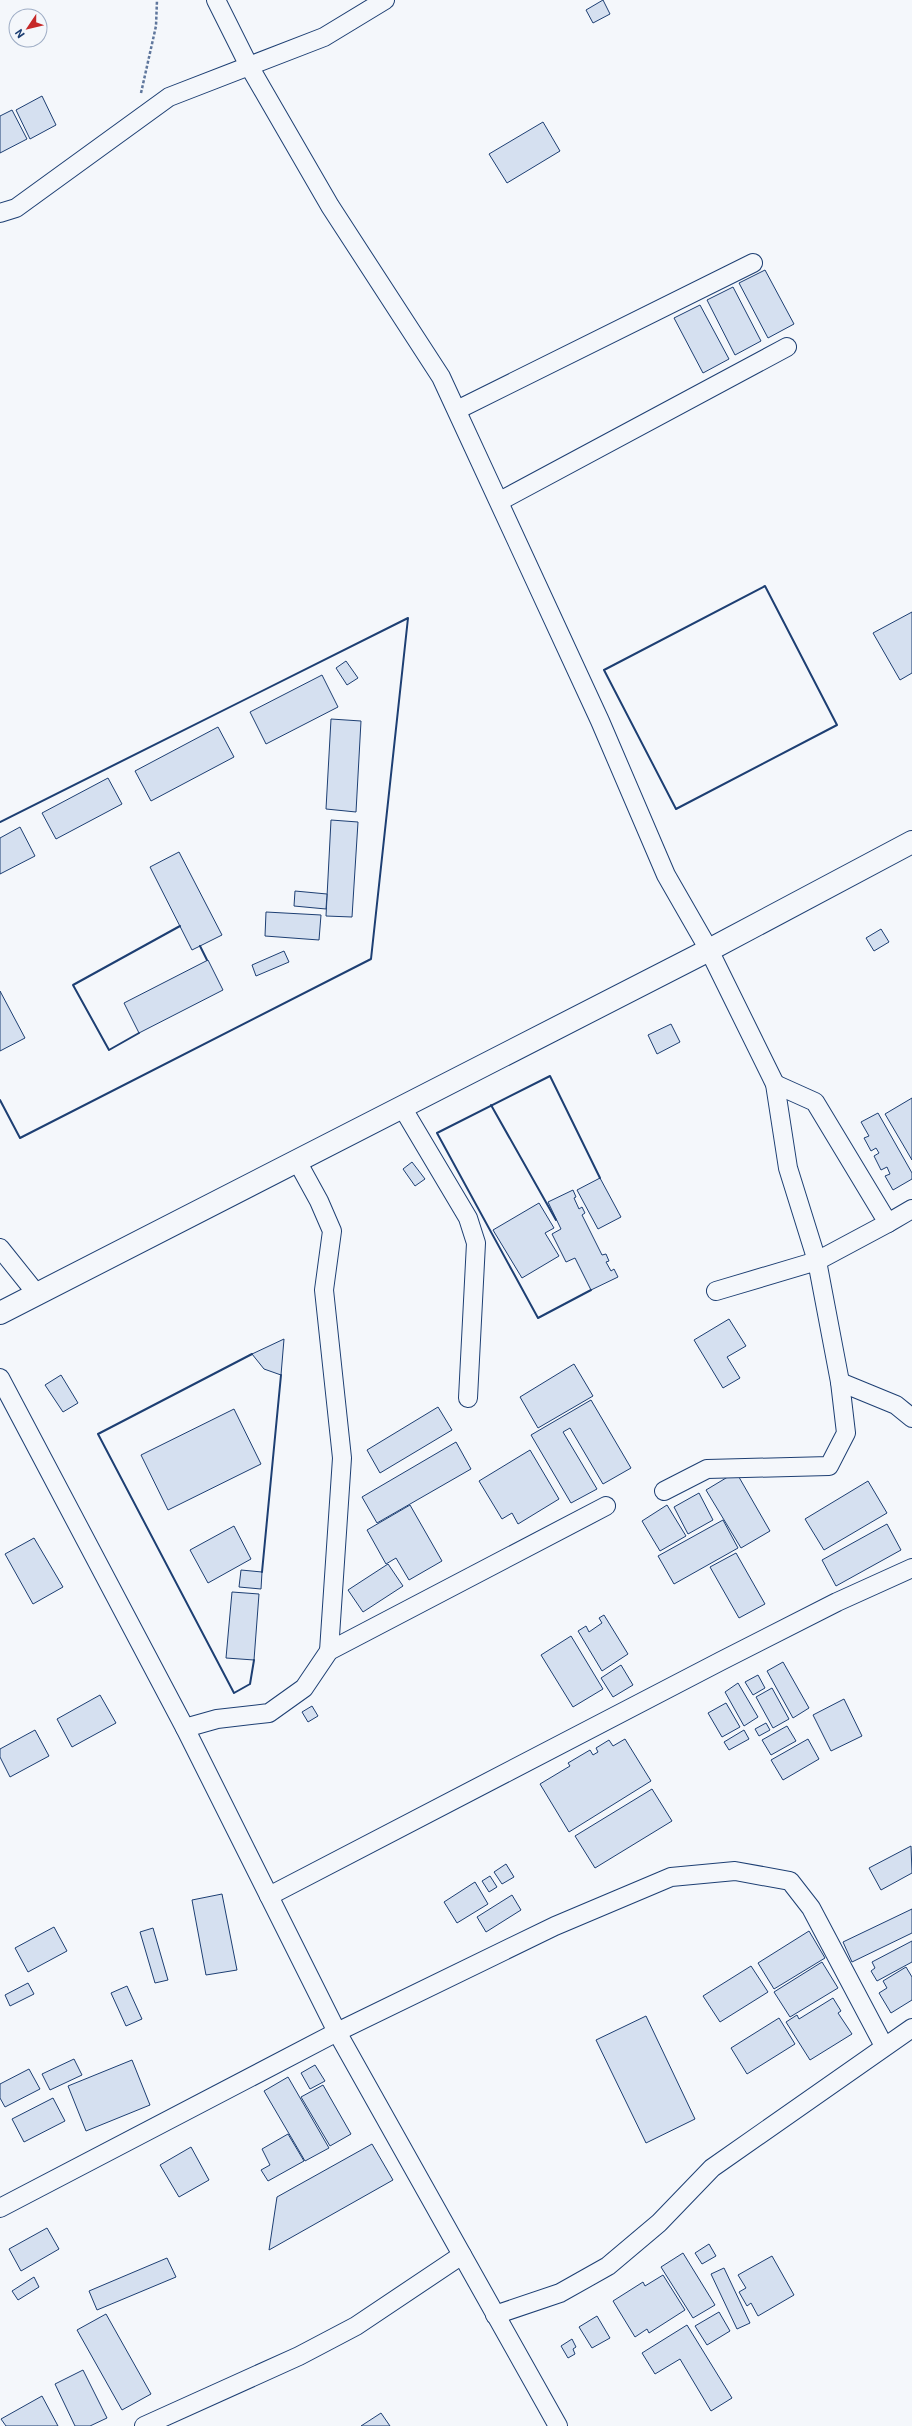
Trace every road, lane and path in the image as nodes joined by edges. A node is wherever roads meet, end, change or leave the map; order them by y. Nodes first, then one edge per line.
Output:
1 (157, 0) edge
2 (216, 0) edge
3 (385, 0) edge
4 (249, 66) junction
5 (134, 123) junction
6 (0, 213) edge
7 (753, 263) dead end
8 (787, 347) dead end
9 (457, 410) junction
10 (500, 501) junction
11 (912, 842) edge
12 (709, 950) junction
13 (775, 1084) junction
14 (402, 1107) junction
15 (297, 1161) junction
16 (912, 1210) edge
17 (888, 1223) junction
18 (0, 1248) edge
19 (817, 1261) junction
20 (716, 1290) dead end
21 (36, 1294) junction
22 (0, 1312) edge
23 (0, 1378) edge
24 (840, 1382) junction
25 (468, 1398) dead end
26 (912, 1418) edge
27 (664, 1491) dead end
28 (606, 1506) dead end
29 (912, 1568) edge
30 (329, 1651) junction
31 (185, 1728) junction
32 (269, 1896) junction
33 (912, 2028) edge
34 (337, 2032) junction
35 (884, 2046) junction
36 (0, 2208) edge
37 (462, 2255) junction
38 (495, 2315) junction
39 (144, 2426) edge
40 (558, 2426) edge

1 - 5 path
2 - 4 street
3 - 4 street
4 - 5 street
4 - 9 street
5 - 6 street
7 - 9 street
8 - 10 street
9 - 10 street
10 - 12 street
11 - 12 street
12 - 13 street
12 - 14 street
13 - 17 street
13 - 19 street
14 - 15 street
14 - 25 street
15 - 21 street
15 - 30 street
16 - 17 street
17 - 19 street
18 - 21 street
19 - 20 street
19 - 24 street
21 - 22 street
23 - 31 street
24 - 26 street
24 - 27 street
28 - 30 street
29 - 32 street
30 - 31 street
31 - 32 street
32 - 34 street
33 - 35 street
34 - 35 street
34 - 36 street
34 - 37 street
35 - 38 street
37 - 38 street
37 - 39 street
38 - 40 street

